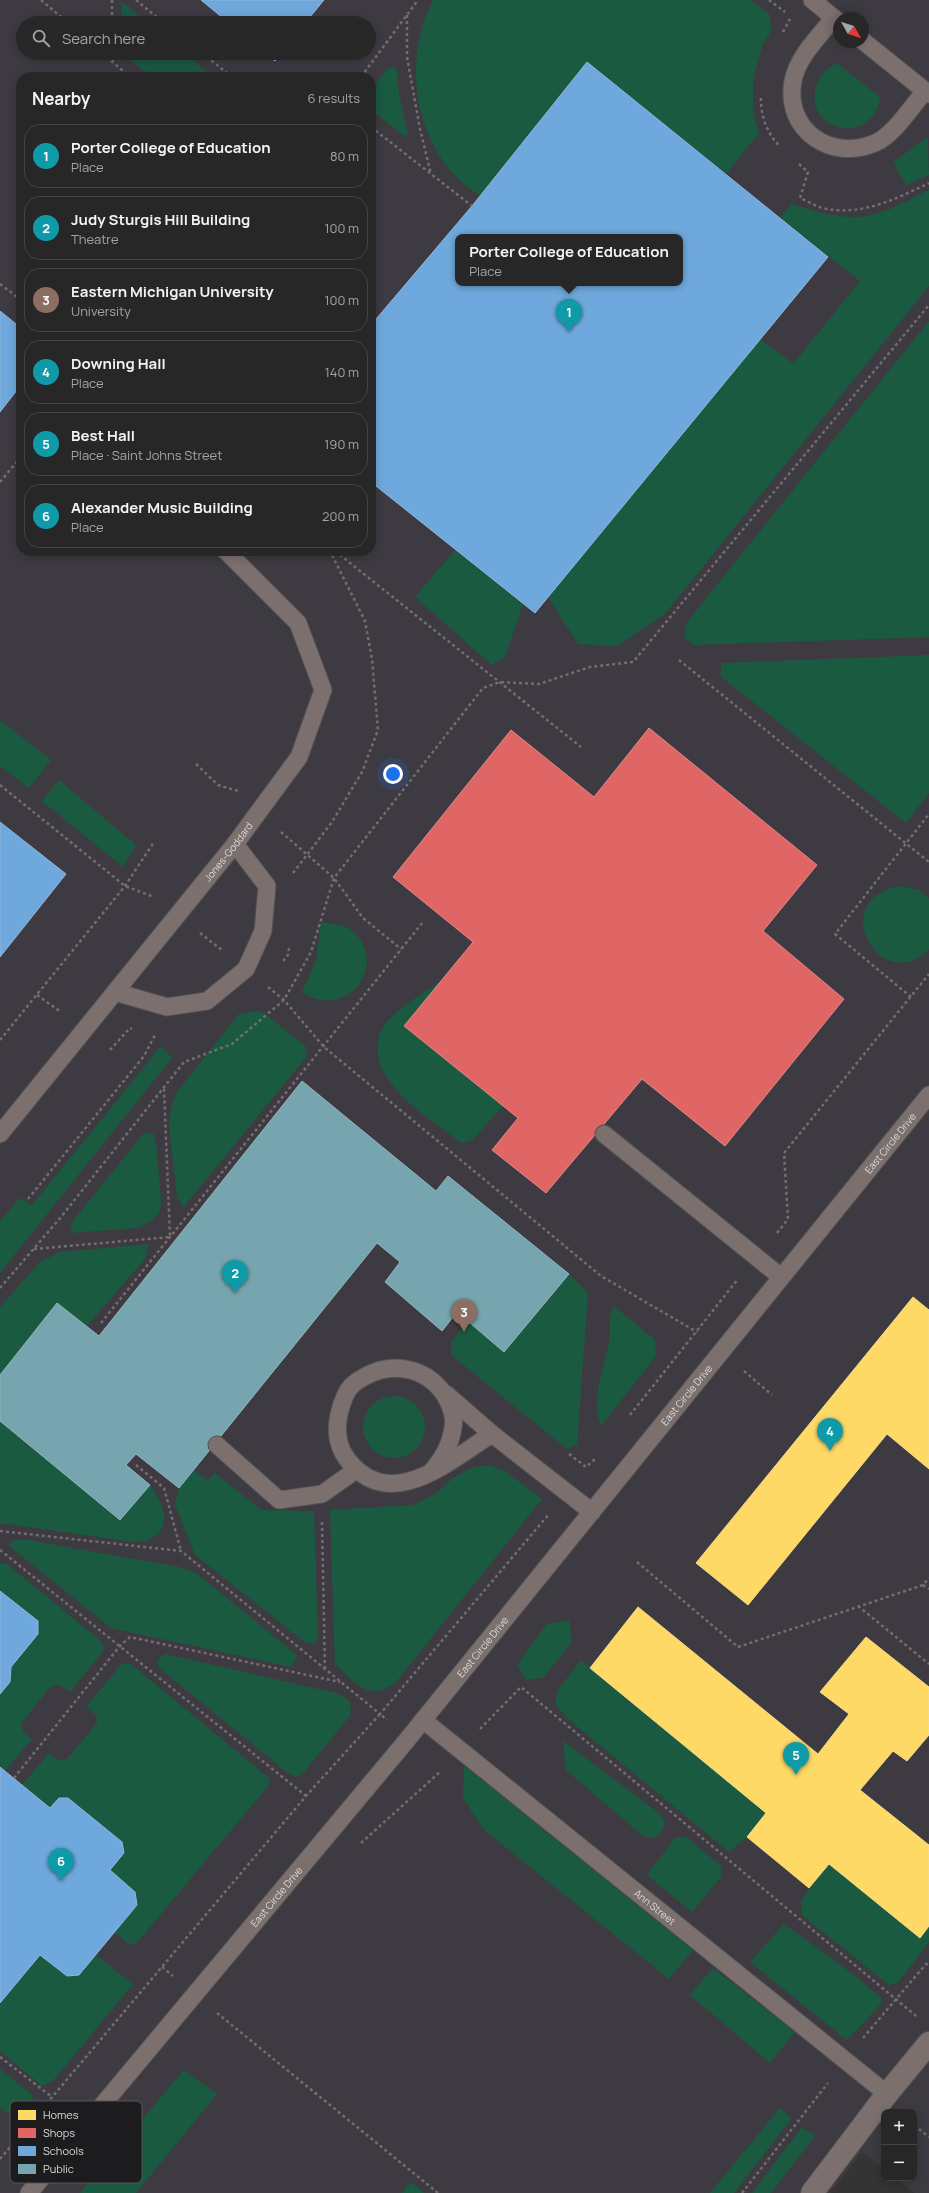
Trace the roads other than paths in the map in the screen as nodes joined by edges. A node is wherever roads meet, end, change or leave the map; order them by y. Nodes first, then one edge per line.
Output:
1 (812, 0) edge
2 (833, 18) edge
3 (833, 24) edge
4 (869, 46) edge
5 (927, 92) edge
6 (231, 556) edge
7 (235, 844) junction
8 (115, 992) junction
9 (929, 1095) edge
10 (0, 1134) edge
11 (604, 1134) dead end
12 (781, 1278) junction
13 (442, 1391) junction
14 (492, 1434) junction
15 (217, 1445) dead end
16 (356, 1470) junction
17 (432, 1471) junction
18 (592, 1512) junction
19 (423, 1720) junction
20 (929, 2043) edge
21 (887, 2094) junction
22 (106, 2101) edge
23 (37, 2183) edge
24 (29, 2193) edge
25 (812, 2193) edge

1 - 2 lane
3 - 5 lane
4 - 5 lane
6 - 7 lane, Jones-Goddard
7 - 8 lane, Jones-Goddard
7 - 8 lane
8 - 10 lane, Jones-Goddard
9 - 12 lane, East Circle Drive
11 - 12 lane
12 - 18 lane, East Circle Drive
13 - 14 lane
13 - 16 lane
13 - 17 lane
14 - 17 lane
14 - 18 lane
15 - 16 lane
16 - 17 lane
18 - 19 lane, East Circle Drive
19 - 21 lane, Ann Street
19 - 22 lane, East Circle Drive
20 - 21 street
21 - 25 street
23 - 24 lane, East Circle Drive

